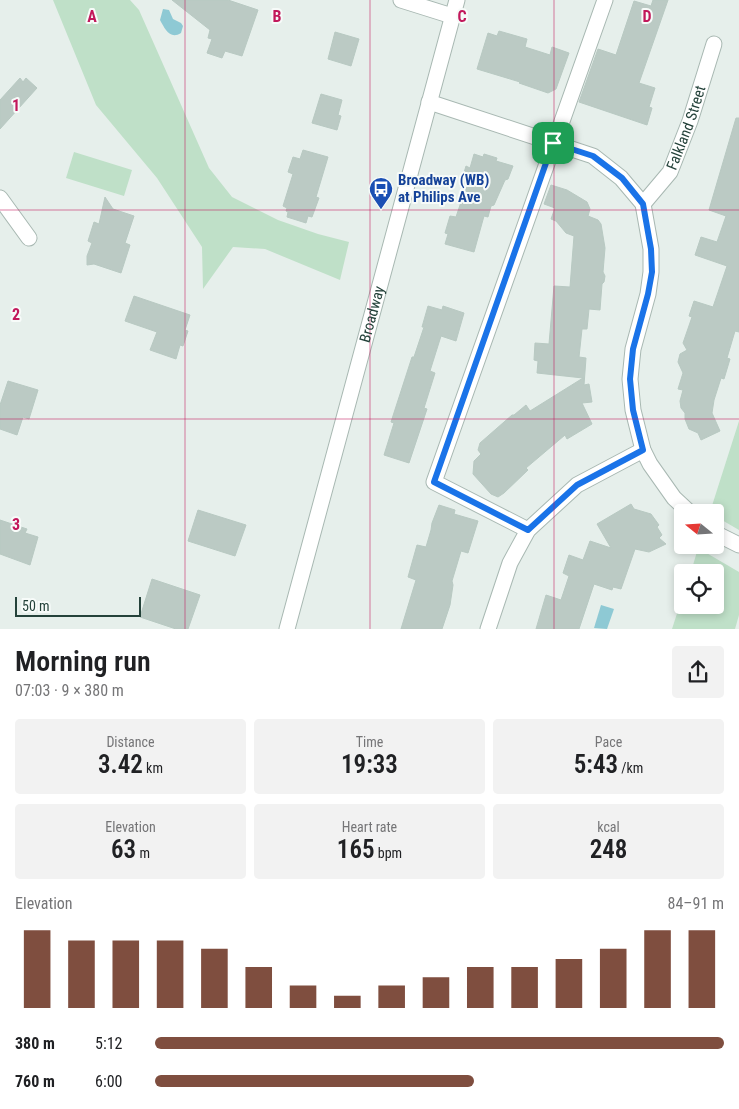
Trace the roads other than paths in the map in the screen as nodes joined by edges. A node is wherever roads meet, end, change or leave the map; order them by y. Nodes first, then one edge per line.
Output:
1 (401, 0) edge
2 (457, 0) edge
3 (605, 0) edge
4 (452, 16) junction
5 (714, 44) dead end
6 (429, 102) junction
7 (553, 143) junction
8 (0, 198) edge
9 (643, 204) junction
10 (29, 238) dead end
11 (643, 450) junction
12 (680, 504) edge
13 (528, 530) junction
14 (724, 538) edge
15 (739, 546) edge
16 (287, 629) edge
17 (488, 629) edge

1 - 4 street
2 - 4 street, Broadway
3 - 7 street
4 - 6 street, Broadway
5 - 9 street, Falkland Street
6 - 7 street
6 - 16 street, Broadway
7 - 9 street
7 - 13 street
8 - 10 street
9 - 11 street
11 - 12 street
11 - 13 street
13 - 17 street
14 - 15 street

